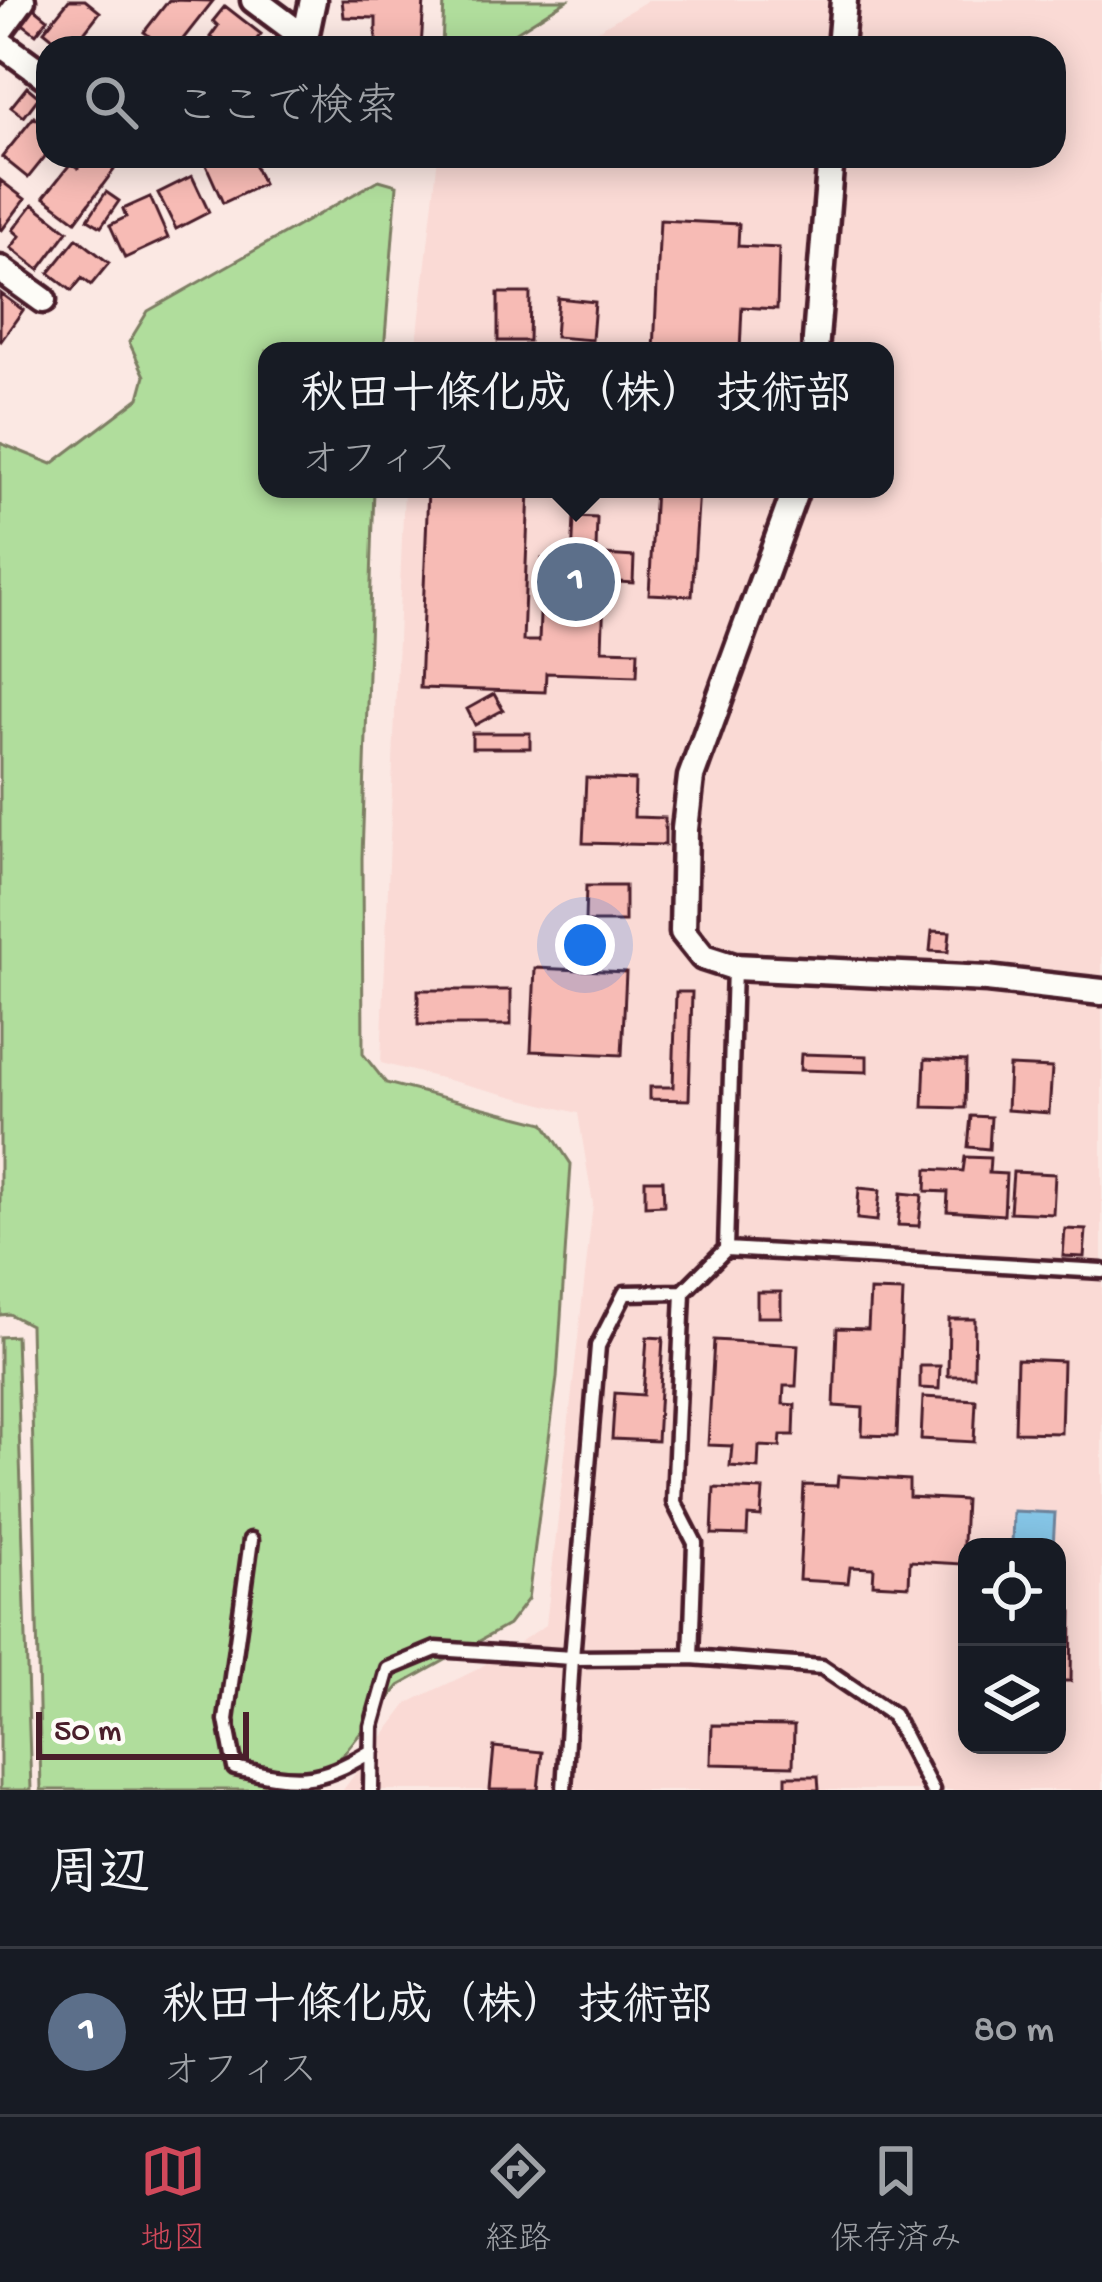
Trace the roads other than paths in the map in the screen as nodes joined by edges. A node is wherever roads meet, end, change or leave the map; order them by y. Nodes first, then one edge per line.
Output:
1 (22, 0) edge
2 (254, 0) edge
3 (313, 0) edge
4 (844, 0) edge
5 (0, 30) edge
6 (290, 36) edge
7 (300, 36) edge
8 (841, 36) edge
9 (0, 43) edge
10 (36, 69) edge
11 (830, 168) edge
12 (0, 269) edge
13 (43, 300) dead end
14 (816, 342) edge
15 (793, 498) edge
16 (734, 968) junction
17 (1102, 992) edge
18 (726, 1249) junction
19 (1102, 1271) edge
20 (683, 1292) junction
21 (251, 1540) dead end
22 (572, 1658) junction
23 (691, 1658) junction
24 (372, 1751) junction
25 (371, 1790) edge
26 (564, 1790) edge
27 (932, 1790) edge

1 - 5 street
2 - 6 street
3 - 7 street
4 - 8 street
9 - 10 street
11 - 14 street
12 - 13 street
15 - 16 street
16 - 17 street
16 - 18 lane
18 - 19 lane
18 - 20 lane
20 - 22 lane
20 - 23 lane
21 - 24 lane
22 - 23 lane
22 - 24 lane
22 - 26 lane
23 - 27 lane
24 - 25 lane

